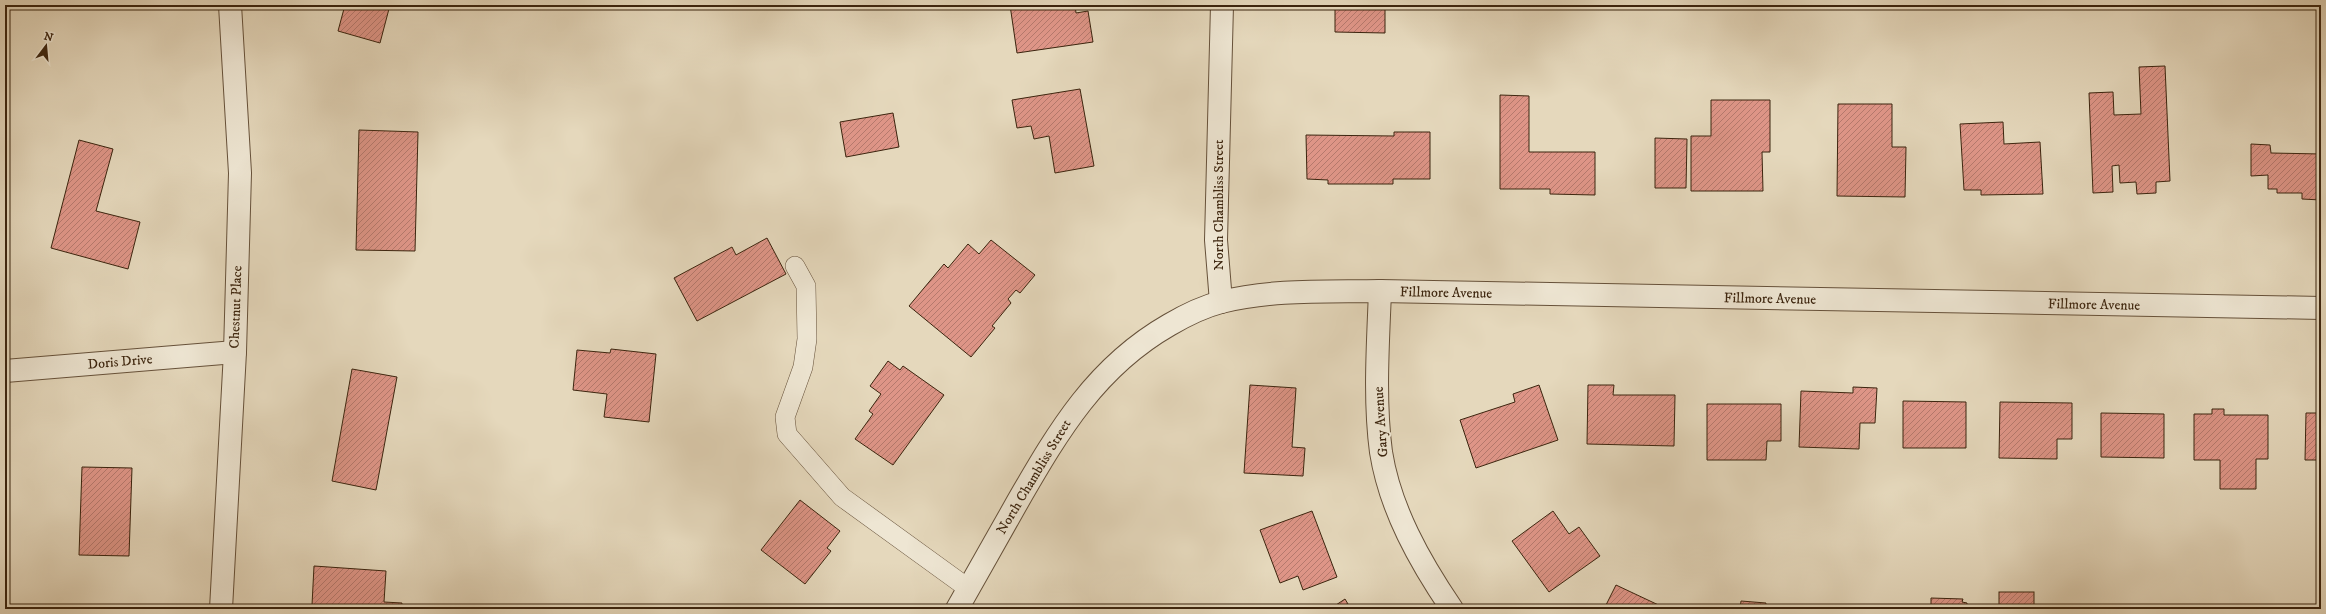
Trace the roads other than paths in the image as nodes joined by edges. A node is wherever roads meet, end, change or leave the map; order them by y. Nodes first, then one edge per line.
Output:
1 (230, 5) edge
2 (1222, 5) edge
3 (795, 266) dead end
4 (1380, 291) junction
5 (1221, 302) junction
6 (2321, 308) edge
7 (235, 352) junction
8 (5, 371) edge
9 (968, 588) junction
10 (221, 609) edge
11 (957, 609) edge
12 (1452, 609) edge

1 - 7 street, Chestnut Place
2 - 5 street, North Chambliss Street
3 - 9 lane
4 - 5 street, Fillmore Avenue
4 - 6 street, Fillmore Avenue
4 - 12 street, Gary Avenue
5 - 9 street, North Chambliss Street
7 - 8 street, Doris Drive
7 - 10 street, Chestnut Place
9 - 11 street, North Chambliss Street

